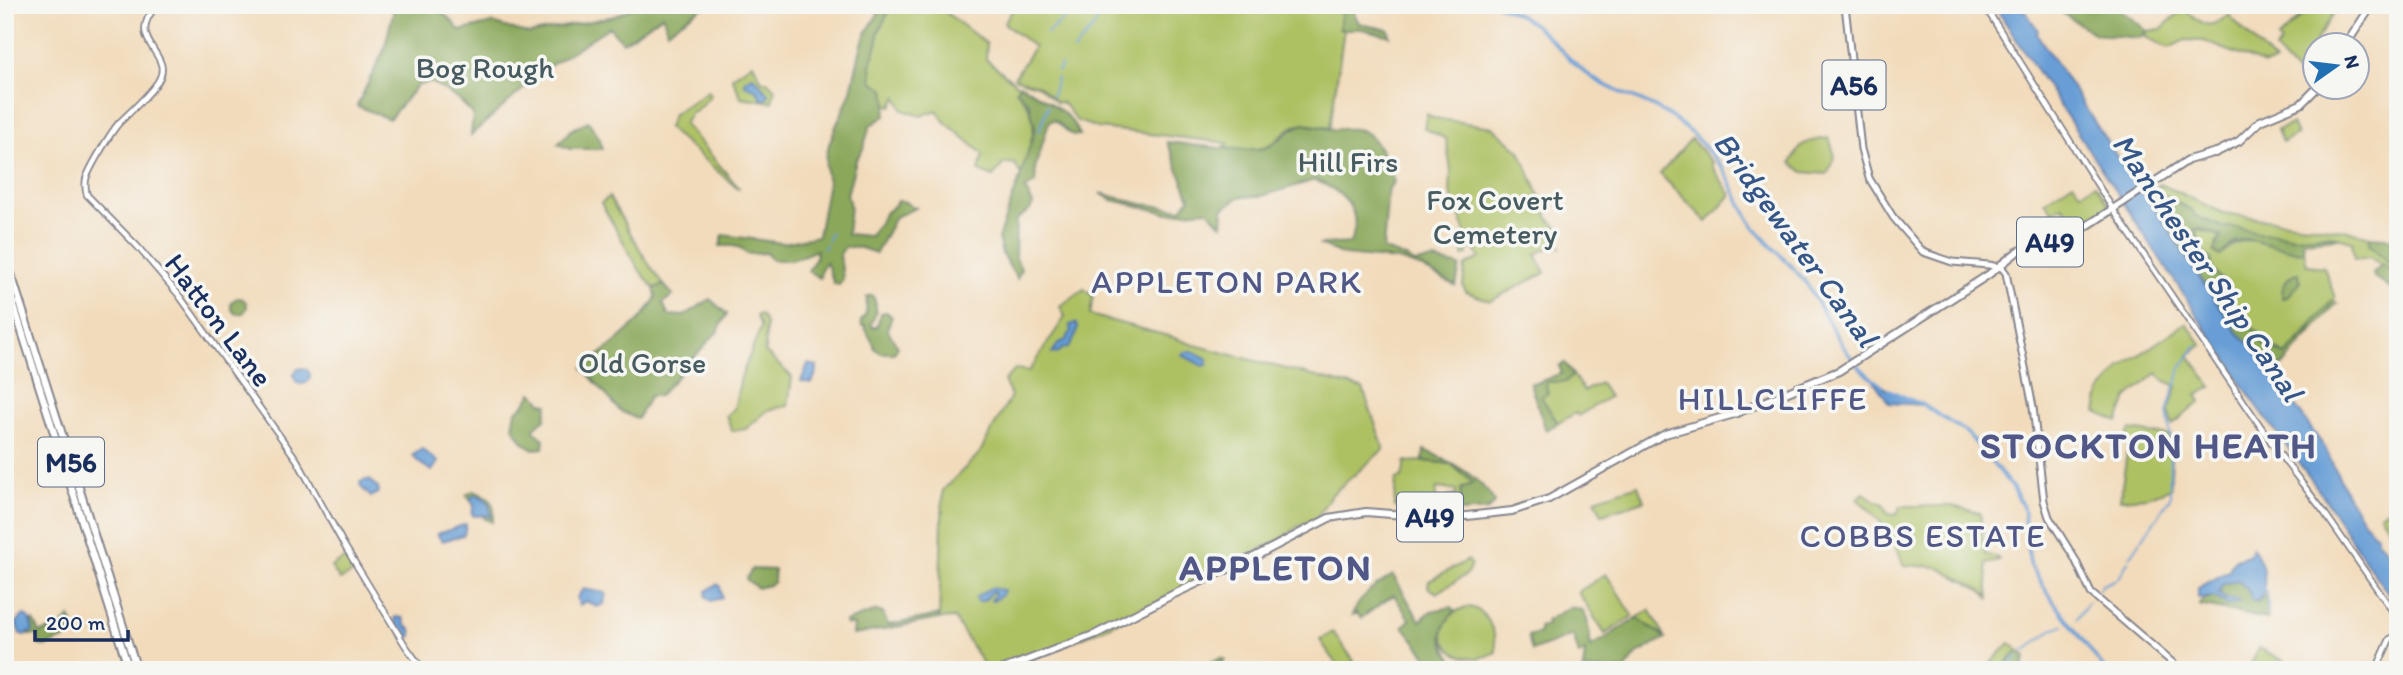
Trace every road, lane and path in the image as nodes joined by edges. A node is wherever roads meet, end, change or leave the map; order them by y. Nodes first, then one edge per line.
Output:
1 (157, 5) edge
2 (1845, 5) edge
3 (1984, 5) edge
4 (2372, 5) edge
5 (2354, 32) edge
6 (2302, 99) edge
7 (2216, 152) junction
8 (2183, 164) junction
9 (2113, 209) junction
10 (5, 255) edge
11 (1998, 267) junction
12 (5, 278) edge
13 (2398, 619) edge
14 (2398, 635) edge
15 (130, 670) edge
16 (137, 670) edge
17 (423, 670) edge
18 (1001, 670) edge
19 (2181, 670) edge
20 (2376, 670) edge

1 - 17 main road, Hatton Lane
2 - 11 main road, A56
3 - 9 main road
4 - 5 highway
6 - 7 highway, A49
7 - 8 highway, A49
7 - 8 highway, A49
8 - 9 highway, A49
9 - 11 highway, A49
9 - 13 main road
10 - 16 highway, M56
11 - 18 highway, A49
11 - 19 main road
12 - 15 highway, M56
14 - 20 main road

